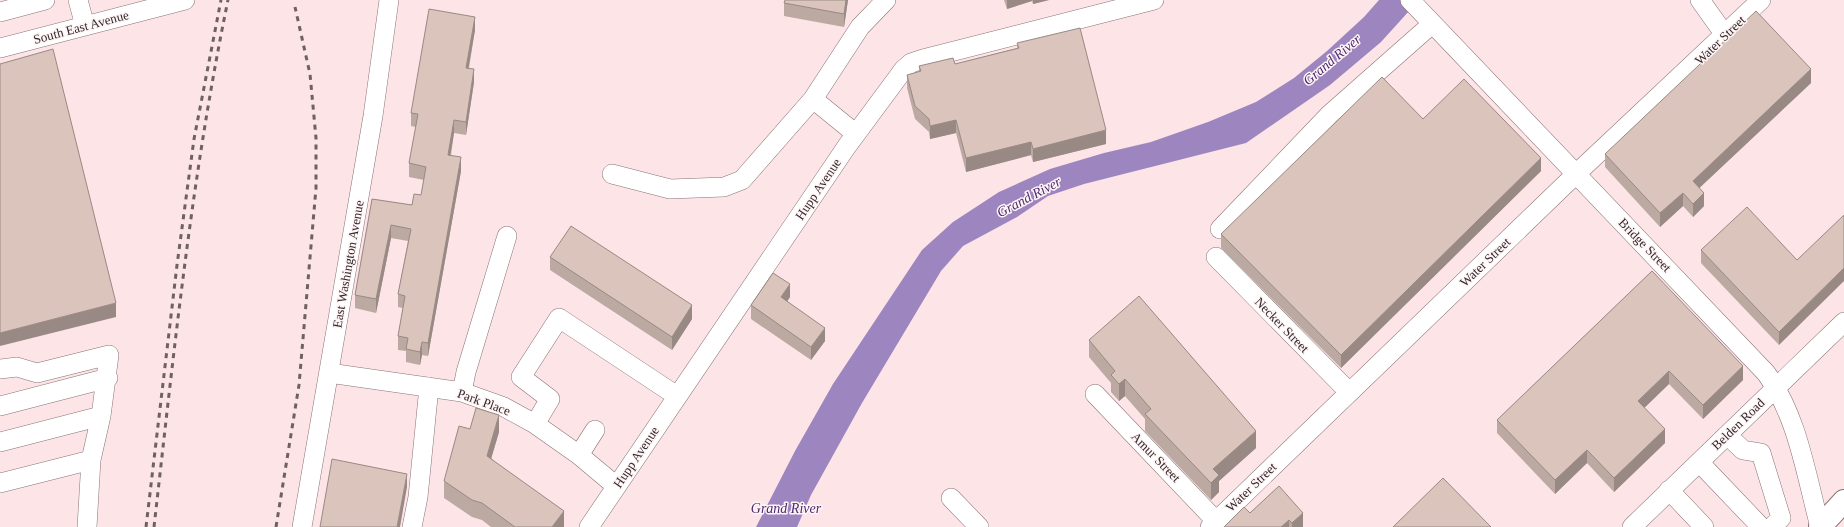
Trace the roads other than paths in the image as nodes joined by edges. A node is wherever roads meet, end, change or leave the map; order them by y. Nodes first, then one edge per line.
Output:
1 (46, 0) edge
2 (78, 0) edge
3 (185, 0) edge
4 (388, 0) edge
5 (886, 0) edge
6 (1154, 0) edge
7 (1410, 0) edge
8 (1700, 0) edge
9 (1761, 0) edge
10 (144, 5) edge
11 (0, 12) edge
12 (1429, 20) junction
13 (85, 26) junction
14 (1725, 35) junction
15 (0, 48) edge
16 (813, 99) junction
17 (856, 134) junction
18 (1577, 173) junction
19 (612, 174) dead end
20 (1220, 229) dead end
21 (507, 236) dead end
22 (1216, 257) dead end
23 (1844, 322) edge
24 (0, 369) edge
25 (329, 373) junction
26 (108, 378) junction
27 (430, 387) junction
28 (1776, 388) junction
29 (462, 392) junction
30 (1349, 392) junction
31 (1095, 394) dead end
32 (677, 396) junction
33 (0, 406) edge
34 (101, 416) junction
35 (535, 424) junction
36 (595, 430) dead end
37 (1727, 435) junction
38 (0, 442) edge
39 (579, 455) junction
40 (91, 460) junction
41 (1699, 462) junction
42 (0, 483) edge
43 (616, 486) junction
44 (1670, 490) junction
45 (951, 498) dead end
46 (1844, 501) edge
47 (1213, 524) edge
48 (1639, 525) edge
49 (87, 527) edge
50 (302, 527) edge
51 (412, 527) edge
52 (589, 527) edge
53 (979, 527) edge
54 (1704, 527) edge
55 (1761, 527) edge
56 (1772, 527) edge
57 (1820, 527) edge

1 - 11 street
2 - 13 street
3 - 10 street, South East Avenue
4 - 25 street, East Washington Avenue
5 - 16 street
6 - 17 street, Hupp Avenue
7 - 12 street, Bridge Street
8 - 14 street
9 - 14 street, Water Street
10 - 13 street, South East Avenue
12 - 18 street, Bridge Street
12 - 20 street
13 - 15 street, South East Avenue
14 - 18 street, Water Street
16 - 17 street
16 - 19 street
17 - 32 street, Hupp Avenue
18 - 28 street, Bridge Street
18 - 30 street, Water Street
21 - 29 street
22 - 30 street, Necker Street
23 - 28 street, Belden Road
24 - 26 street
25 - 27 street, Park Place
25 - 50 street, East Washington Avenue
26 - 33 street
26 - 34 street
27 - 29 street, Park Place
27 - 51 street
28 - 37 street, Belden Road
28 - 57 street, Bridge Street
29 - 35 street, Park Place
30 - 47 street, Water Street
31 - 47 street, Amur Street
32 - 35 street
32 - 43 street, Hupp Avenue
34 - 38 street
34 - 40 street
35 - 39 street, Park Place
36 - 39 street
37 - 41 street, Belden Road
37 - 56 street
39 - 43 street, Park Place
40 - 42 street
40 - 49 street
41 - 44 street, Belden Road
41 - 55 street
43 - 52 street, Hupp Avenue
44 - 48 street, Belden Road
44 - 54 street
45 - 53 street
46 - 57 main road

